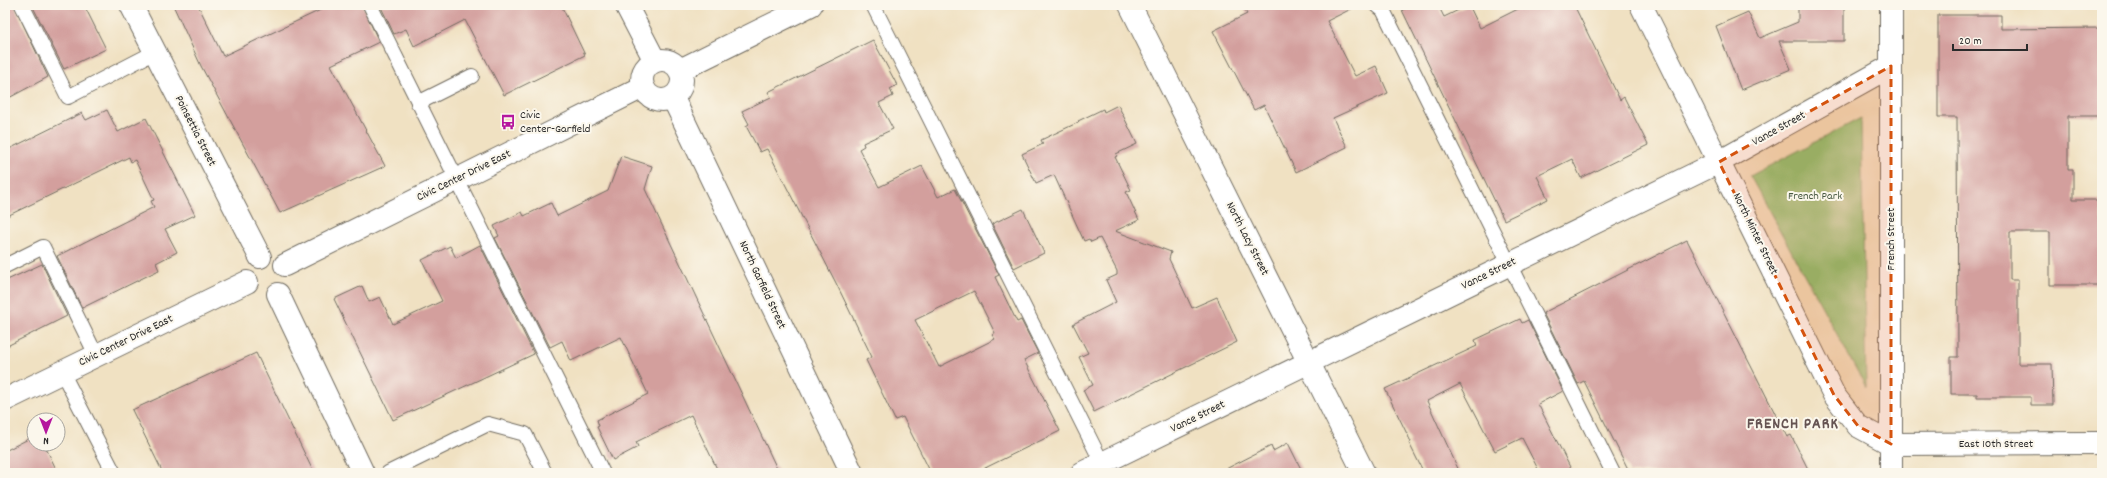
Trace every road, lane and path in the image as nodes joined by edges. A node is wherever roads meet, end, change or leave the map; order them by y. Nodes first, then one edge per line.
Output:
1 (22, 5) edge
2 (131, 5) edge
3 (370, 5) edge
4 (626, 5) edge
5 (811, 5) edge
6 (873, 5) edge
7 (1130, 5) edge
8 (1377, 5) edge
9 (1641, 5) edge
10 (1892, 5) edge
11 (155, 52) junction
12 (655, 61) junction
13 (1891, 66) junction
14 (680, 70) junction
15 (472, 76) dead end
16 (643, 87) junction
17 (673, 98) junction
18 (418, 103) junction
19 (1719, 162) junction
20 (457, 179) junction
21 (260, 256) junction
22 (1510, 263) junction
23 (285, 265) junction
24 (5, 266) edge
25 (247, 282) junction
26 (278, 294) junction
27 (96, 355) junction
28 (1309, 363) junction
29 (62, 372) junction
30 (5, 400) edge
31 (1891, 444) junction
32 (2102, 444) edge
33 (1102, 463) junction
34 (114, 473) edge
35 (364, 473) edge
36 (388, 473) edge
37 (545, 473) edge
38 (603, 473) edge
39 (852, 473) edge
40 (1082, 473) edge
41 (1364, 473) edge
42 (1613, 473) edge
43 (1891, 473) edge

1 - 11 lane
2 - 11 street, Poinsettia Street
3 - 18 lane
4 - 12 street
5 - 14 street
6 - 33 lane
7 - 28 street, North Lacy Street
8 - 22 lane
9 - 19 street, North Minter Street
10 - 13 street, French Street
11 - 21 street, Poinsettia Street
12 - 14 street
12 - 16 street
13 - 19 street, Vance Street
13 - 31 street, French Street
14 - 17 street
15 - 18 lane
16 - 17 street
16 - 20 street, Civic Center Drive East
17 - 39 street, North Garfield Street
18 - 20 lane
19 - 22 street, Vance Street
19 - 31 street, North Minter Street
20 - 23 street, Civic Center Drive East
20 - 38 lane
21 - 23 street
21 - 25 street
22 - 28 street, Vance Street
22 - 42 lane
23 - 26 street
24 - 27 lane
25 - 26 street
25 - 27 street, Civic Center Drive East
26 - 35 street
27 - 29 street, Civic Center Drive East
28 - 33 street, Vance Street
28 - 41 street, North Lacy Street
29 - 30 street, Civic Center Drive East
29 - 34 lane
31 - 32 street, East 10th Street
31 - 43 street, French Street
33 - 40 street, Vance Street
36 - 37 lane

